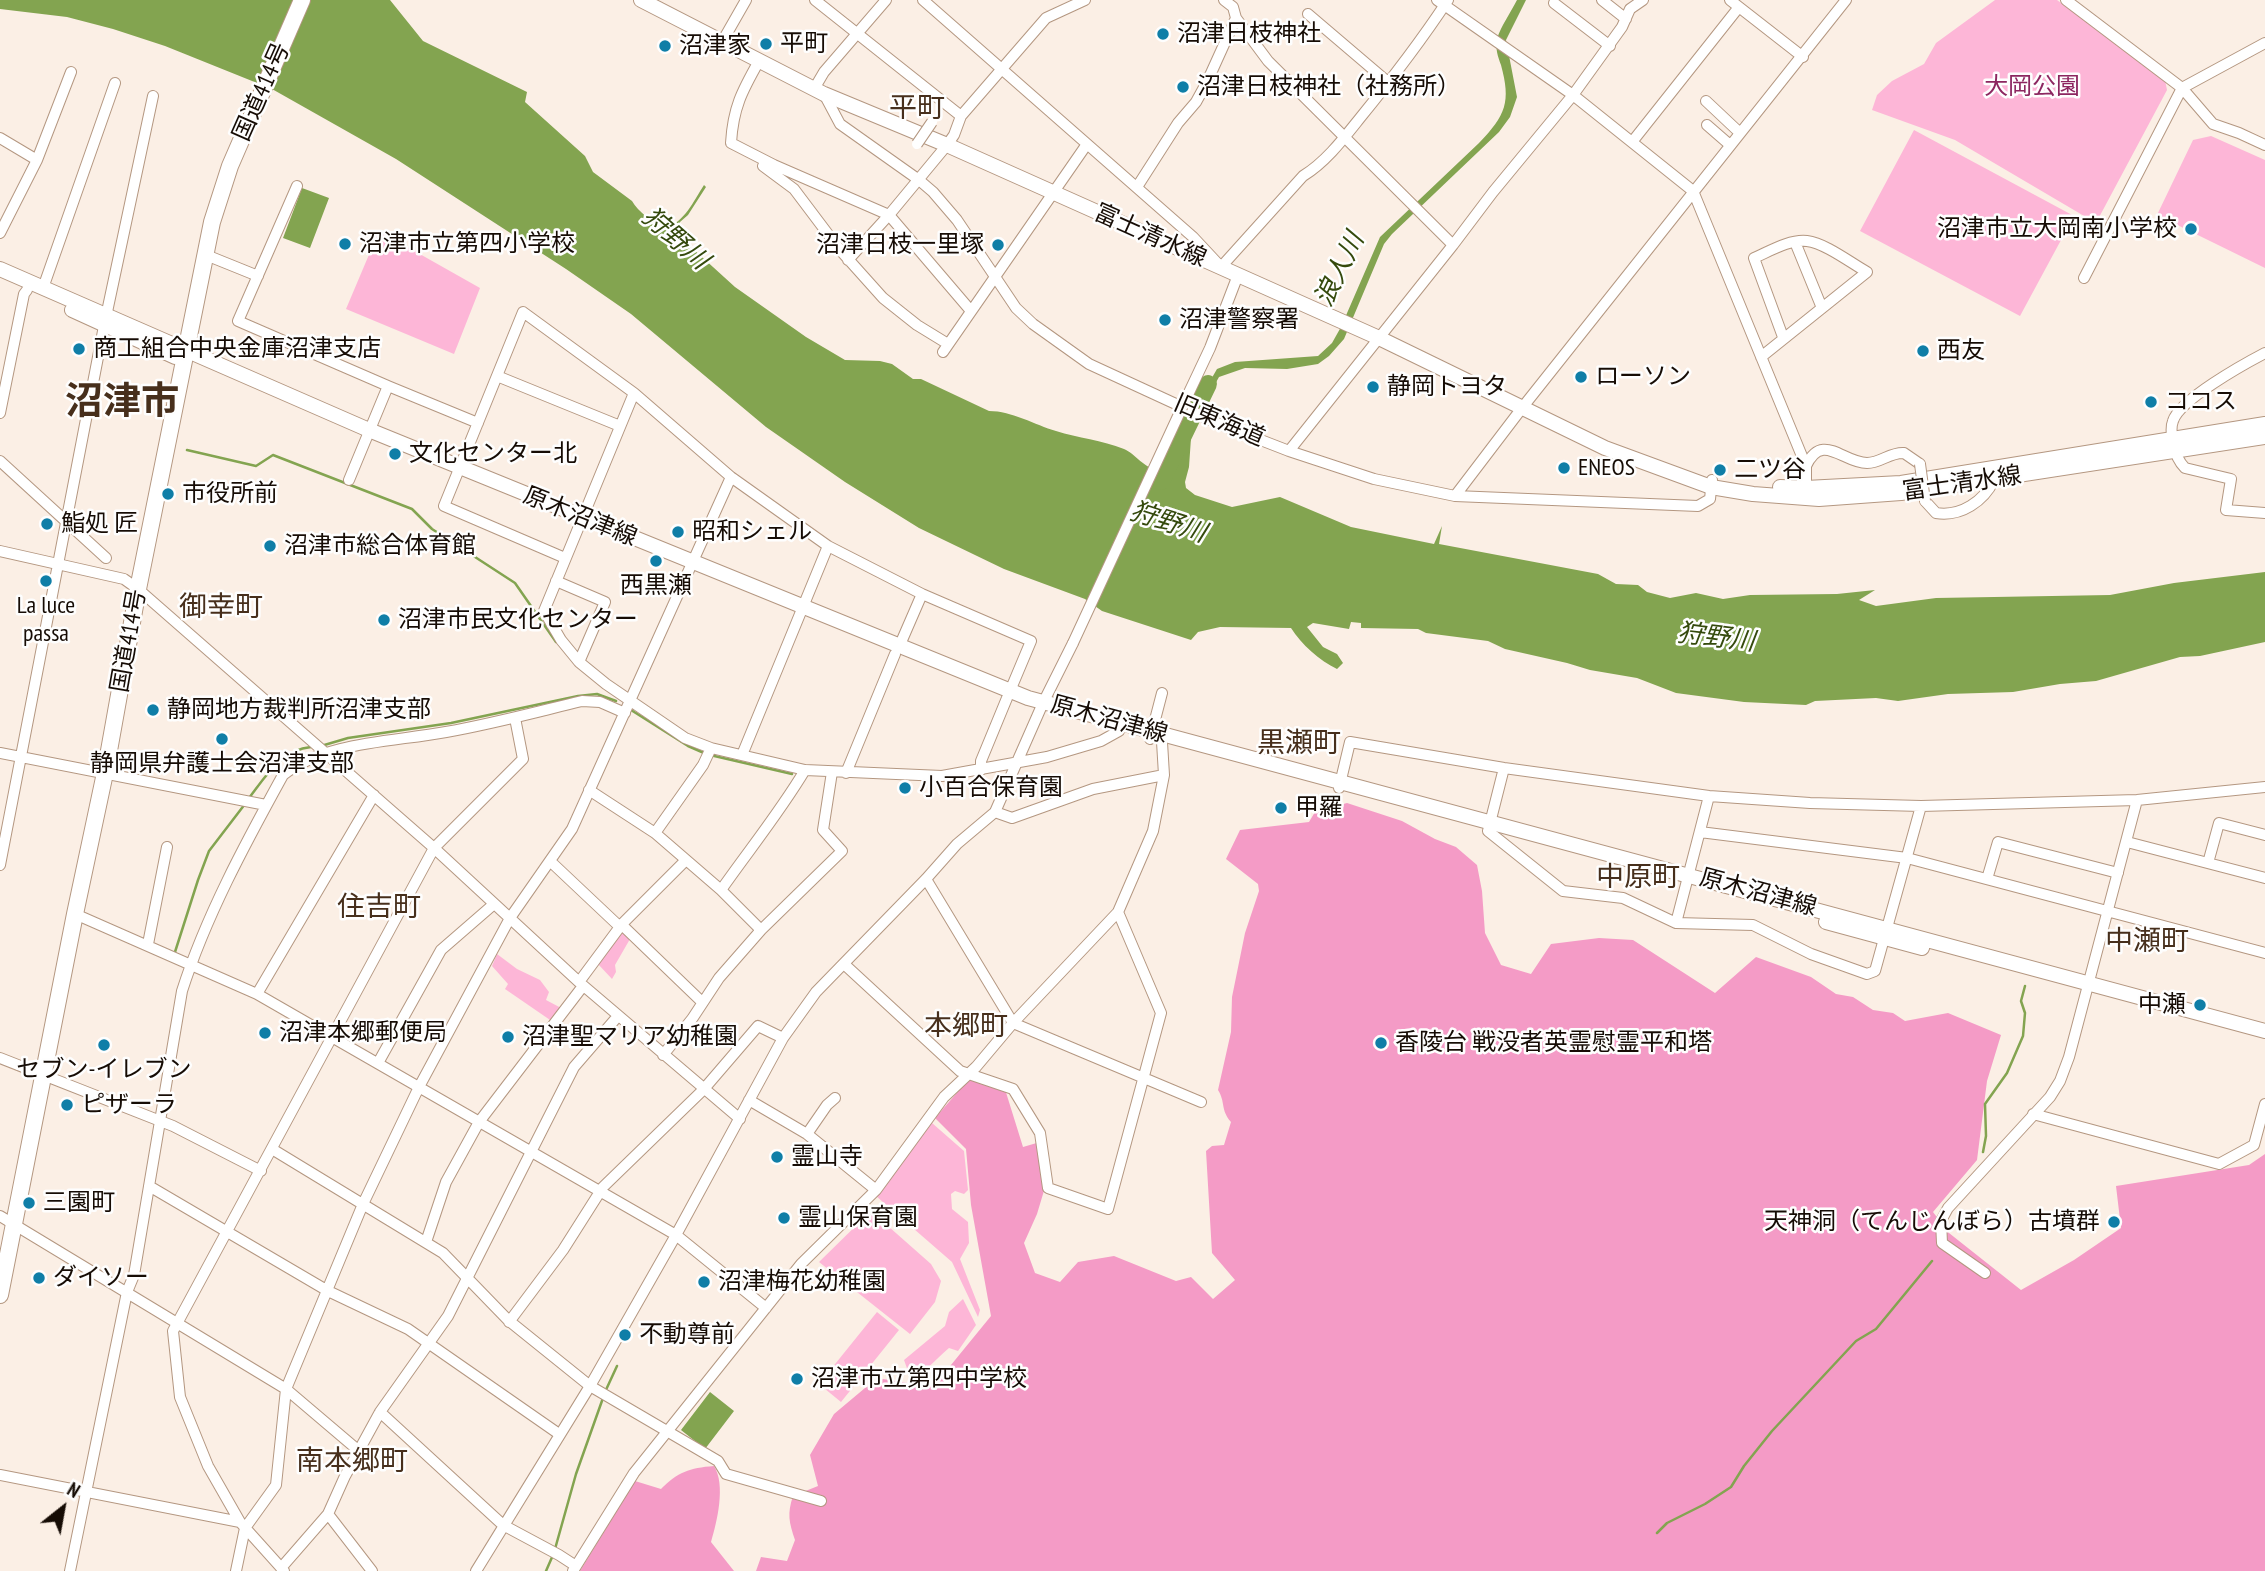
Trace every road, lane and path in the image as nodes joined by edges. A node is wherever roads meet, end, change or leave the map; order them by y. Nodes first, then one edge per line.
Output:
1 (302, 0) edge
2 (746, 0) edge
3 (815, 0) edge
4 (886, 0) edge
5 (922, 0) edge
6 (1058, 0) edge
7 (1085, 0) edge
8 (1224, 0) edge
9 (1601, 0) edge
10 (1643, 0) edge
11 (1846, 0) edge
12 (2068, 1) edge
13 (652, 2) edge
14 (1443, 2) edge
15 (1554, 3) dead end
16 (1735, 3) edge
17 (1067, 8) junction
18 (1308, 14) dead end
19 (1236, 18) junction
20 (1626, 19) junction
21 (858, 33) junction
22 (722, 41) junction
23 (2265, 43) edge
24 (1610, 46) junction
25 (1802, 57) junction
26 (759, 61) junction
27 (1003, 69) junction
28 (71, 72) dead end
29 (115, 83) dead end
30 (1389, 83) junction
31 (2182, 88) junction
32 (819, 91) junction
33 (1573, 95) junction
34 (153, 96) dead end
35 (1706, 101) dead end
36 (961, 116) junction
37 (932, 122) dead end
38 (1707, 125) dead end
39 (1740, 133) junction
40 (0, 138) edge
41 (1344, 138) junction
42 (1632, 142) junction
43 (917, 144) dead end
44 (1087, 144) junction
45 (947, 145) junction
46 (1730, 145) junction
47 (2265, 145) edge
48 (751, 154) junction
49 (37, 160) junction
50 (919, 180) junction
51 (297, 186) dead end
52 (1137, 187) junction
53 (1693, 191) junction
54 (1054, 193) junction
55 (890, 215) junction
56 (0, 233) edge
57 (1794, 242) junction
58 (1453, 245) junction
59 (206, 255) junction
60 (848, 260) junction
61 (1222, 267) junction
62 (0, 269) edge
63 (1238, 275) junction
64 (258, 276) junction
65 (995, 276) junction
66 (0, 278) edge
67 (2084, 278) dead end
68 (43, 288) junction
69 (27, 290) junction
70 (1822, 309) junction
71 (971, 311) junction
72 (106, 321) junction
73 (1783, 337) junction
74 (1379, 338) junction
75 (0, 341) edge
76 (12, 347) junction
77 (2265, 353) edge
78 (186, 356) junction
79 (1761, 357) junction
80 (497, 376) junction
81 (388, 386) junction
82 (634, 393) junction
83 (1522, 408) junction
84 (0, 413) edge
85 (478, 423) junction
86 (2265, 424) edge
87 (620, 426) junction
88 (368, 434) junction
89 (2265, 438) edge
90 (2174, 445) junction
91 (1289, 451) junction
92 (0, 461) edge
93 (1806, 466) junction
94 (458, 471) junction
95 (731, 477) junction
96 (349, 480) dead end
97 (1994, 480) junction
98 (1712, 483) junction
99 (1806, 488) junction
100 (1455, 496) junction
101 (2265, 513) edge
102 (581, 521) junction
103 (67, 522) junction
104 (828, 546) junction
105 (0, 551) edge
106 (106, 558) dead end
107 (565, 558) junction
108 (59, 565) junction
109 (692, 567) junction
110 (556, 581) junction
111 (138, 589) junction
112 (922, 594) junction
113 (801, 611) junction
114 (897, 650) junction
115 (579, 662) junction
116 (1162, 693) dead end
117 (1008, 694) junction
118 (630, 701) junction
119 (1041, 706) junction
120 (625, 713) junction
121 (516, 718) junction
122 (1119, 731) junction
123 (1155, 737) junction
124 (711, 748) junction
125 (0, 753) edge
126 (325, 753) junction
127 (742, 755) junction
128 (21, 757) junction
129 (1019, 760) junction
130 (1504, 768) junction
131 (981, 770) junction
132 (805, 771) junction
133 (832, 772) junction
134 (105, 773) junction
135 (846, 773) junction
136 (1164, 775) junction
137 (1339, 785) junction
138 (2265, 786) edge
139 (589, 790) junction
140 (374, 795) junction
141 (1709, 796) junction
142 (2137, 800) junction
143 (266, 805) junction
144 (1921, 806) junction
145 (995, 811) junction
146 (1489, 827) junction
147 (1700, 832) junction
148 (655, 833) junction
149 (2265, 835) edge
150 (2127, 842) junction
151 (167, 847) dead end
152 (434, 848) junction
153 (1906, 858) junction
154 (686, 860) junction
155 (550, 861) junction
156 (2208, 863) junction
157 (0, 865) edge
158 (2118, 873) junction
159 (2265, 878) edge
160 (926, 879) junction
161 (1689, 879) junction
162 (1987, 879) junction
163 (722, 890) junction
164 (494, 904) junction
165 (2108, 911) junction
166 (1118, 912) junction
167 (75, 914) junction
168 (510, 918) junction
169 (1676, 923) junction
170 (621, 926) junction
171 (761, 930) junction
172 (1886, 934) junction
173 (148, 944) junction
174 (2265, 953) edge
175 (191, 963) junction
176 (844, 964) junction
177 (581, 984) junction
178 (2086, 987) junction
179 (257, 994) junction
180 (702, 1002) junction
181 (618, 1016) junction
182 (1013, 1023) junction
183 (2265, 1031) edge
184 (333, 1038) junction
185 (783, 1038) junction
186 (2265, 1038) edge
187 (663, 1055) junction
188 (0, 1058) edge
189 (378, 1063) junction
190 (44, 1074) junction
191 (968, 1074) junction
192 (1143, 1079) junction
193 (419, 1087) junction
194 (703, 1090) junction
195 (835, 1098) dead end
196 (750, 1100) junction
197 (1201, 1102) dead end
198 (2265, 1104) edge
199 (2033, 1114) junction
200 (740, 1119) junction
201 (161, 1122) junction
202 (479, 1122) junction
203 (807, 1134) junction
204 (272, 1149) junction
205 (531, 1152) junction
206 (261, 1171) junction
207 (149, 1186) junction
208 (876, 1190) junction
209 (601, 1191) junction
210 (363, 1204) junction
211 (7, 1220) edge
212 (227, 1232) junction
213 (676, 1236) junction
214 (426, 1242) junction
215 (1985, 1273) dead end
216 (468, 1279) junction
217 (328, 1291) junction
218 (127, 1292) junction
219 (0, 1295) edge
220 (766, 1308) junction
221 (509, 1322) junction
222 (177, 1324) junction
223 (429, 1344) junction
224 (590, 1386) junction
225 (286, 1389) junction
226 (380, 1412) junction
227 (666, 1431) junction
228 (559, 1434) junction
229 (359, 1451) junction
230 (0, 1475) edge
231 (86, 1491) junction
232 (821, 1501) dead end
233 (328, 1514) junction
234 (242, 1525) junction
235 (503, 1525) junction
236 (575, 1569) edge
237 (283, 1570) edge
238 (70, 1571) edge
239 (236, 1571) edge
240 (372, 1571) edge
241 (476, 1571) edge

1 - 59 highway, 国道414号
2 - 22 street
3 - 21 street
4 - 21 street
5 - 27 street
6 - 17 street
7 - 17 street
8 - 19 street
9 - 20 street
10 - 20 street
11 - 25 street
12 - 31 street
13 - 22 main road, 富士清水線
14 - 30 street
14 - 33 street
15 - 24 street
16 - 25 street
16 - 42 street
17 - 27 street
18 - 30 street
19 - 41 street
19 - 52 street
20 - 24 street
21 - 32 street
21 - 36 street
22 - 26 main road, 富士清水線
23 - 31 street
24 - 33 street
25 - 39 street
26 - 32 main road, 富士清水線
26 - 48 street
27 - 36 street
27 - 44 street
28 - 49 street
29 - 68 street
30 - 41 street
31 - 47 street
31 - 67 street
32 - 45 main road, 富士清水線
32 - 50 street, 旧東海道
33 - 42 street
33 - 58 street
34 - 72 street
35 - 39 street
36 - 45 street
37 - 43 street, bridge
38 - 46 street
39 - 46 street
40 - 49 street
41 - 58 street
41 - 61 street
42 - 53 street
44 - 52 street
44 - 54 street
45 - 50 street
45 - 54 main road, 富士清水線
46 - 53 street
48 - 55 street
48 - 60 street
49 - 56 street
50 - 55 street
50 - 65 street, 旧東海道
51 - 64 street
52 - 61 street
53 - 79 street
53 - 83 street
54 - 61 main road, 富士清水線
54 - 65 street
55 - 60 street
55 - 71 street
57 - 70 street
57 - 70 street
57 - 73 street
58 - 74 street
59 - 64 street
59 - 78 highway, 国道414号
60 - 71 street
61 - 63 main road, 富士清水線
62 - 68 main road, 原木沼津線
63 - 74 main road, 富士清水線
63 - 119 street, bridge
64 - 81 street
65 - 71 street
65 - 91 street, 旧東海道
66 - 69 main road, 原木沼津線
68 - 72 main road, 原木沼津線
69 - 72 main road, 原木沼津線
69 - 76 street
70 - 73 street
72 - 78 main road, 原木沼津線
72 - 103 street
73 - 79 street
74 - 83 main road, 富士清水線
74 - 91 street
75 - 76 street
76 - 84 street
77 - 90 street
78 - 88 main road, 原木沼津線
78 - 111 highway, 国道414号
79 - 93 street
80 - 82 street
80 - 85 street
80 - 87 street
81 - 85 street
81 - 88 street
82 - 87 street
82 - 95 street
83 - 98 main road, 富士清水線
83 - 100 street
85 - 94 street
86 - 90 main road, 富士清水線
87 - 102 street
88 - 94 main road, 原木沼津線
88 - 96 street
89 - 90 main road, 富士清水線
90 - 97 main road, 富士清水線
90 - 99 main road, 富士清水線
90 - 101 street
91 - 100 street, 旧東海道
92 - 103 street
93 - 97 street, bridge
93 - 99 street
94 - 102 main road, 原木沼津線
94 - 107 street
95 - 104 street
95 - 109 street
97 - 98 main road, 富士清水線
98 - 99 main road, 富士清水線
98 - 100 street, 旧東海道
102 - 107 street
102 - 109 main road, 原木沼津線
103 - 106 street
103 - 108 street
104 - 112 street
104 - 113 street
105 - 108 street
107 - 110 street
108 - 111 street
108 - 128 street
109 - 113 main road, 原木沼津線
109 - 118 street
110 - 115 street
110 - 115 street
111 - 126 street
111 - 134 highway, 国道414号
112 - 114 street
112 - 117 street
113 - 114 main road, 原木沼津線
113 - 127 street
114 - 117 main road, 原木沼津線
114 - 135 street
115 - 118 street
116 - 123 street
117 - 119 main road, 原木沼津線
117 - 131 street
118 - 120 street
118 - 124 street
119 - 122 main road, 原木沼津線
119 - 123 main road, 原木沼津線
119 - 129 street
120 - 121 street
120 - 139 street
121 - 126 street
121 - 152 street
122 - 123 main road, 原木沼津線
122 - 129 street
123 - 136 street
123 - 137 main road, 原木沼津線
124 - 127 street
124 - 148 street
125 - 128 street
126 - 140 street
126 - 143 street
127 - 132 street
128 - 134 street
128 - 157 street
129 - 131 street
129 - 145 street
130 - 137 street
130 - 141 street
130 - 146 street
131 - 135 street
132 - 133 street
132 - 163 street
133 - 135 street
133 - 171 street
134 - 143 street
134 - 167 highway, 国道414号
136 - 145 street
136 - 166 street
137 - 146 main road, 原木沼津線
138 - 142 street
139 - 148 street
139 - 155 street
140 - 152 street
140 - 179 street
141 - 144 street
141 - 147 street
142 - 144 street
142 - 150 street
143 - 175 street
144 - 153 street
145 - 160 street
146 - 161 main road, 原木沼津線
146 - 169 street
147 - 153 street
147 - 161 street
148 - 154 street
149 - 156 street
150 - 156 street
150 - 158 street
151 - 173 street
152 - 164 street
152 - 184 street
153 - 162 street
153 - 172 street
154 - 163 street
154 - 170 street
155 - 168 street
155 - 170 street
156 - 159 street
158 - 162 street
158 - 165 street
160 - 176 street
160 - 182 street
161 - 169 street
161 - 172 main road, 原木沼津線
162 - 165 street
163 - 171 street
164 - 168 street
164 - 189 street
165 - 174 street
165 - 178 street
166 - 182 street
166 - 192 street
167 - 173 street
167 - 190 highway, 国道414号
168 - 177 street
168 - 193 street
169 - 172 street
170 - 177 street
170 - 180 street
171 - 180 street
172 - 178 main road, 原木沼津線
173 - 175 street
175 - 179 street
175 - 201 street
176 - 185 street
176 - 191 street
177 - 181 street
177 - 202 street
178 - 183 main road, 原木沼津線
178 - 186 main road, 原木沼津線
178 - 199 street
179 - 184 street
180 - 187 street
181 - 187 street
181 - 205 street
182 - 191 street
182 - 192 street
184 - 189 street
184 - 204 street
185 - 194 street
185 - 196 street
187 - 194 street
188 - 190 street
189 - 193 street
190 - 201 street
190 - 211 highway, 国道414号
191 - 192 street
191 - 208 street
192 - 197 street
193 - 202 street
193 - 210 street
194 - 200 street
194 - 209 street
195 - 203 street
196 - 200 street
196 - 203 street
198 - 199 street
199 - 215 street
200 - 213 street
201 - 206 street
201 - 207 street
202 - 205 street
202 - 214 street
203 - 208 street
204 - 206 street
204 - 210 street
205 - 209 street
205 - 216 street
206 - 212 street
207 - 212 street
207 - 218 street
208 - 220 street
209 - 213 street
209 - 221 street
210 - 214 street
210 - 217 street
211 - 218 street
211 - 219 highway, 国道414号
212 - 217 street
212 - 222 street
213 - 220 street
213 - 224 street
214 - 216 street
216 - 221 street
216 - 223 street
217 - 223 street
217 - 225 street
218 - 222 street
218 - 231 street
220 - 227 street
221 - 224 street
222 - 225 street
222 - 234 street
223 - 226 street
223 - 228 street
224 - 227 street
224 - 228 street
225 - 229 street
225 - 234 street
226 - 229 street
226 - 235 street
227 - 232 street
227 - 236 street
228 - 235 street
229 - 233 street
230 - 231 street
231 - 234 street
231 - 238 street
233 - 237 street
233 - 240 street
234 - 237 street
234 - 239 street
235 - 236 street
235 - 241 street

